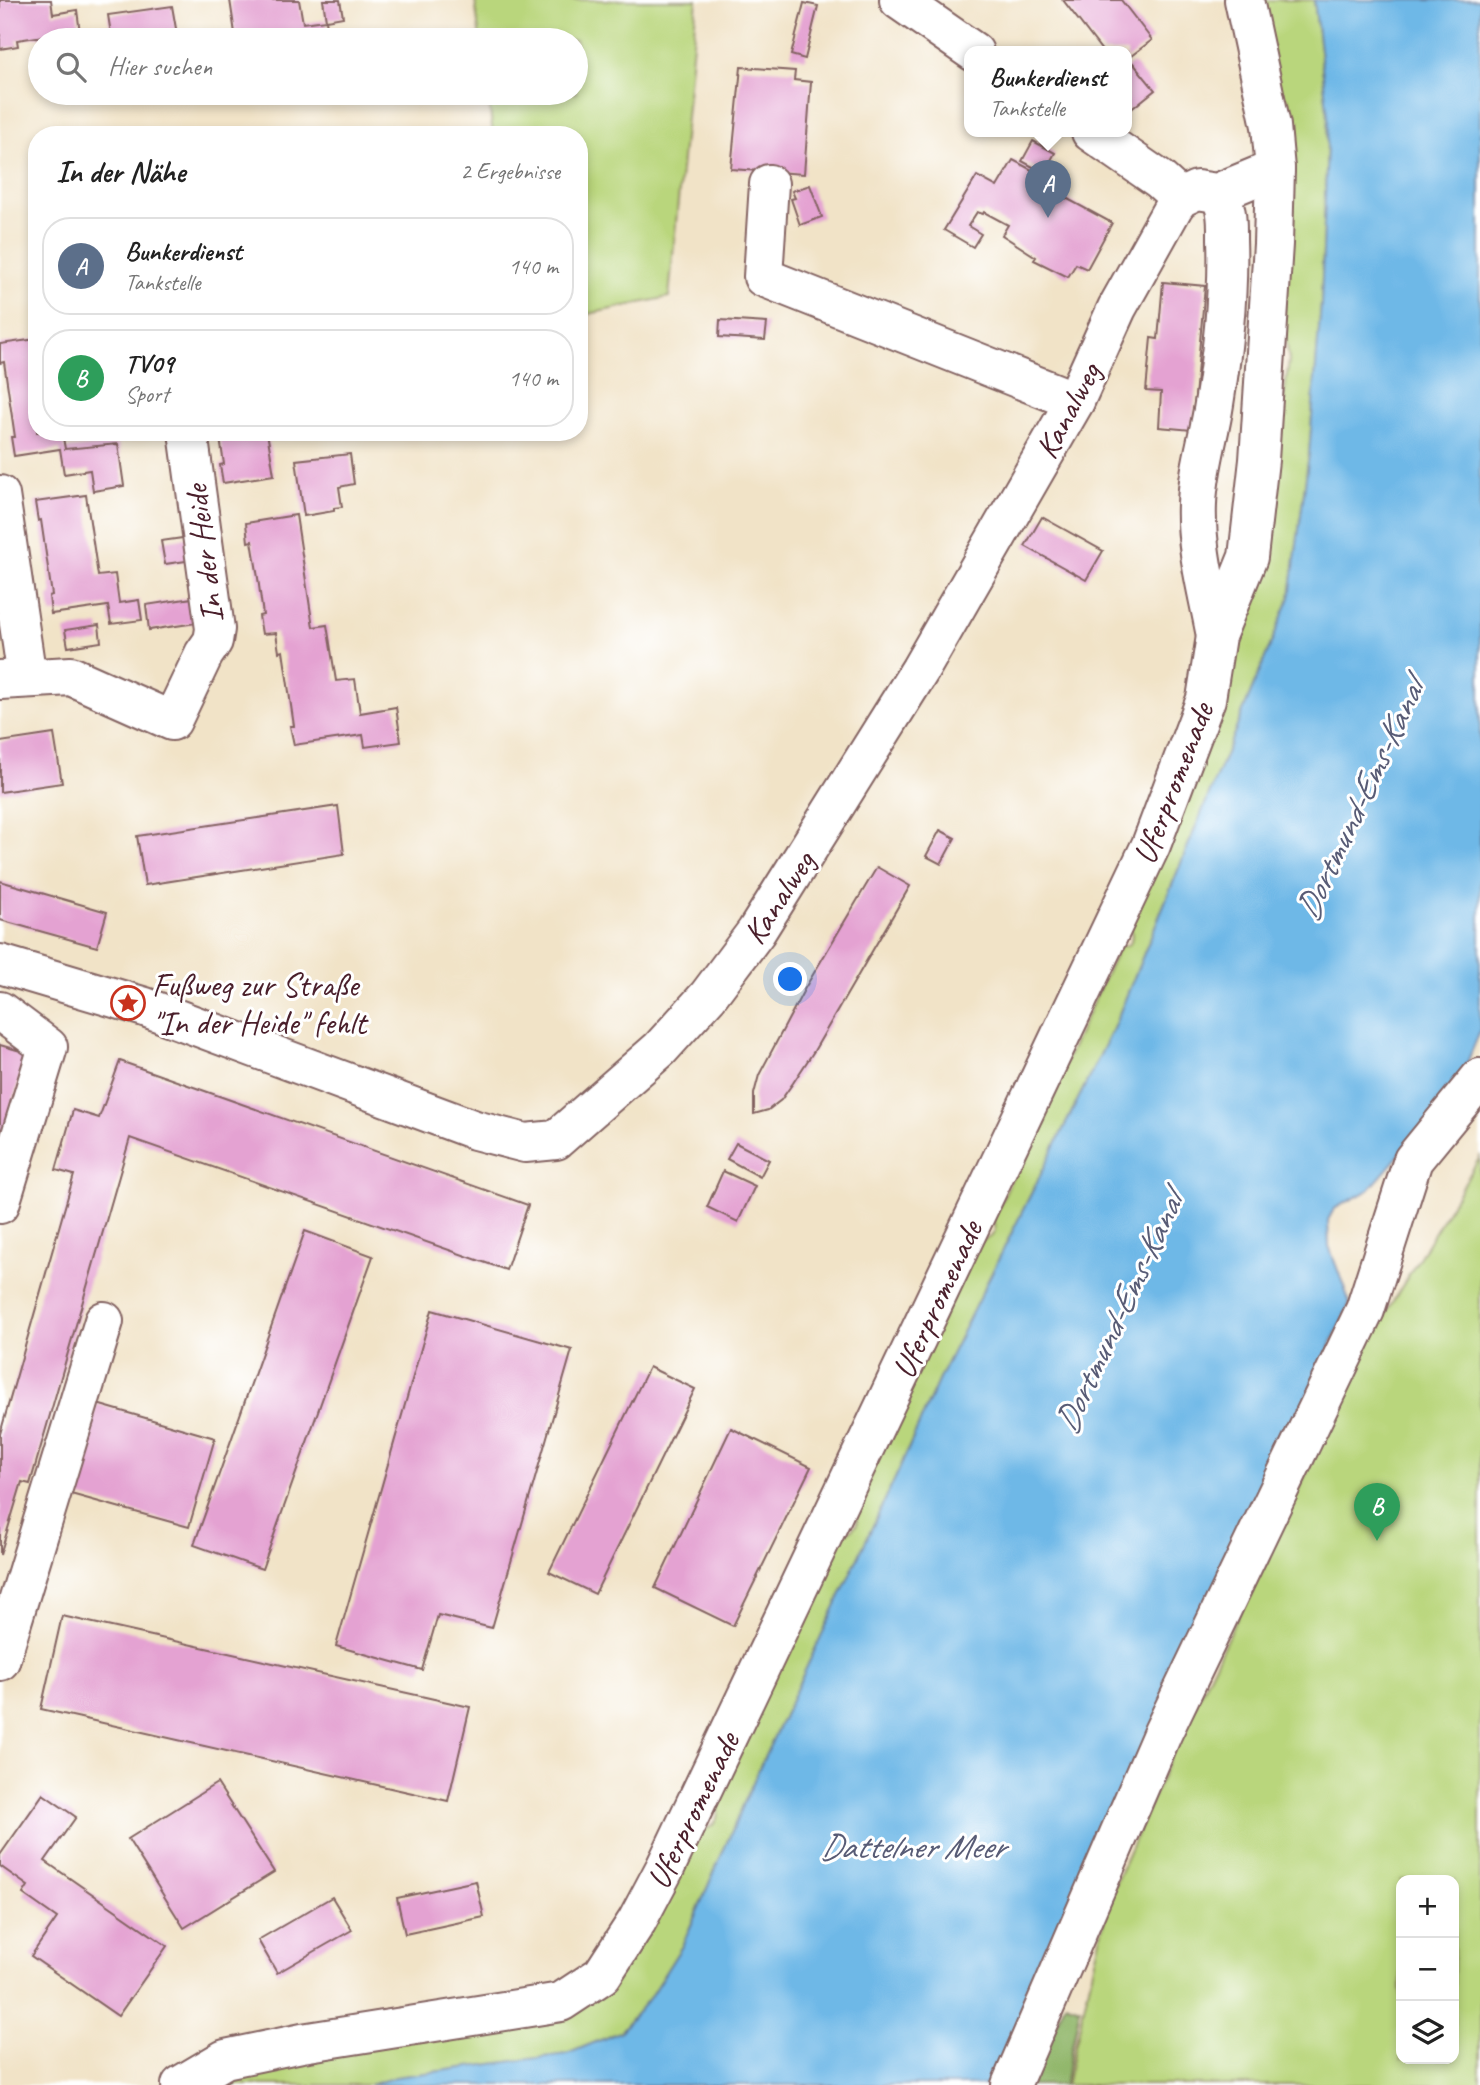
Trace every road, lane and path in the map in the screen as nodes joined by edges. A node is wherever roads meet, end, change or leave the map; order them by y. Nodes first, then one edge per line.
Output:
1 (899, 0) edge
2 (1244, 0) edge
3 (965, 46) edge
4 (1098, 137) edge
5 (1275, 169) junction
6 (768, 184) dead end
7 (1217, 193) junction
8 (1180, 198) junction
9 (1075, 401) junction
10 (189, 441) edge
11 (0, 495) edge
12 (1216, 636) junction
13 (14, 679) edge
14 (0, 964) edge
15 (0, 1011) edge
16 (1480, 1078) edge
17 (0, 1204) edge
18 (104, 1321) dead end
19 (0, 1661) edge
20 (181, 2085) edge
21 (1011, 2085) edge

1 - 3 lane
2 - 5 lane, Uferpromenade
4 - 8 lane
5 - 7 lane
5 - 12 lane, Uferpromenade
6 - 9 lane
7 - 8 lane
7 - 12 lane
8 - 9 lane, Kanalweg
9 - 14 lane, Kanalweg
10 - 13 lane, In der Heide
11 - 13 lane, In der Heide
12 - 20 lane, Uferpromenade
15 - 17 lane
16 - 21 lane
18 - 19 lane

